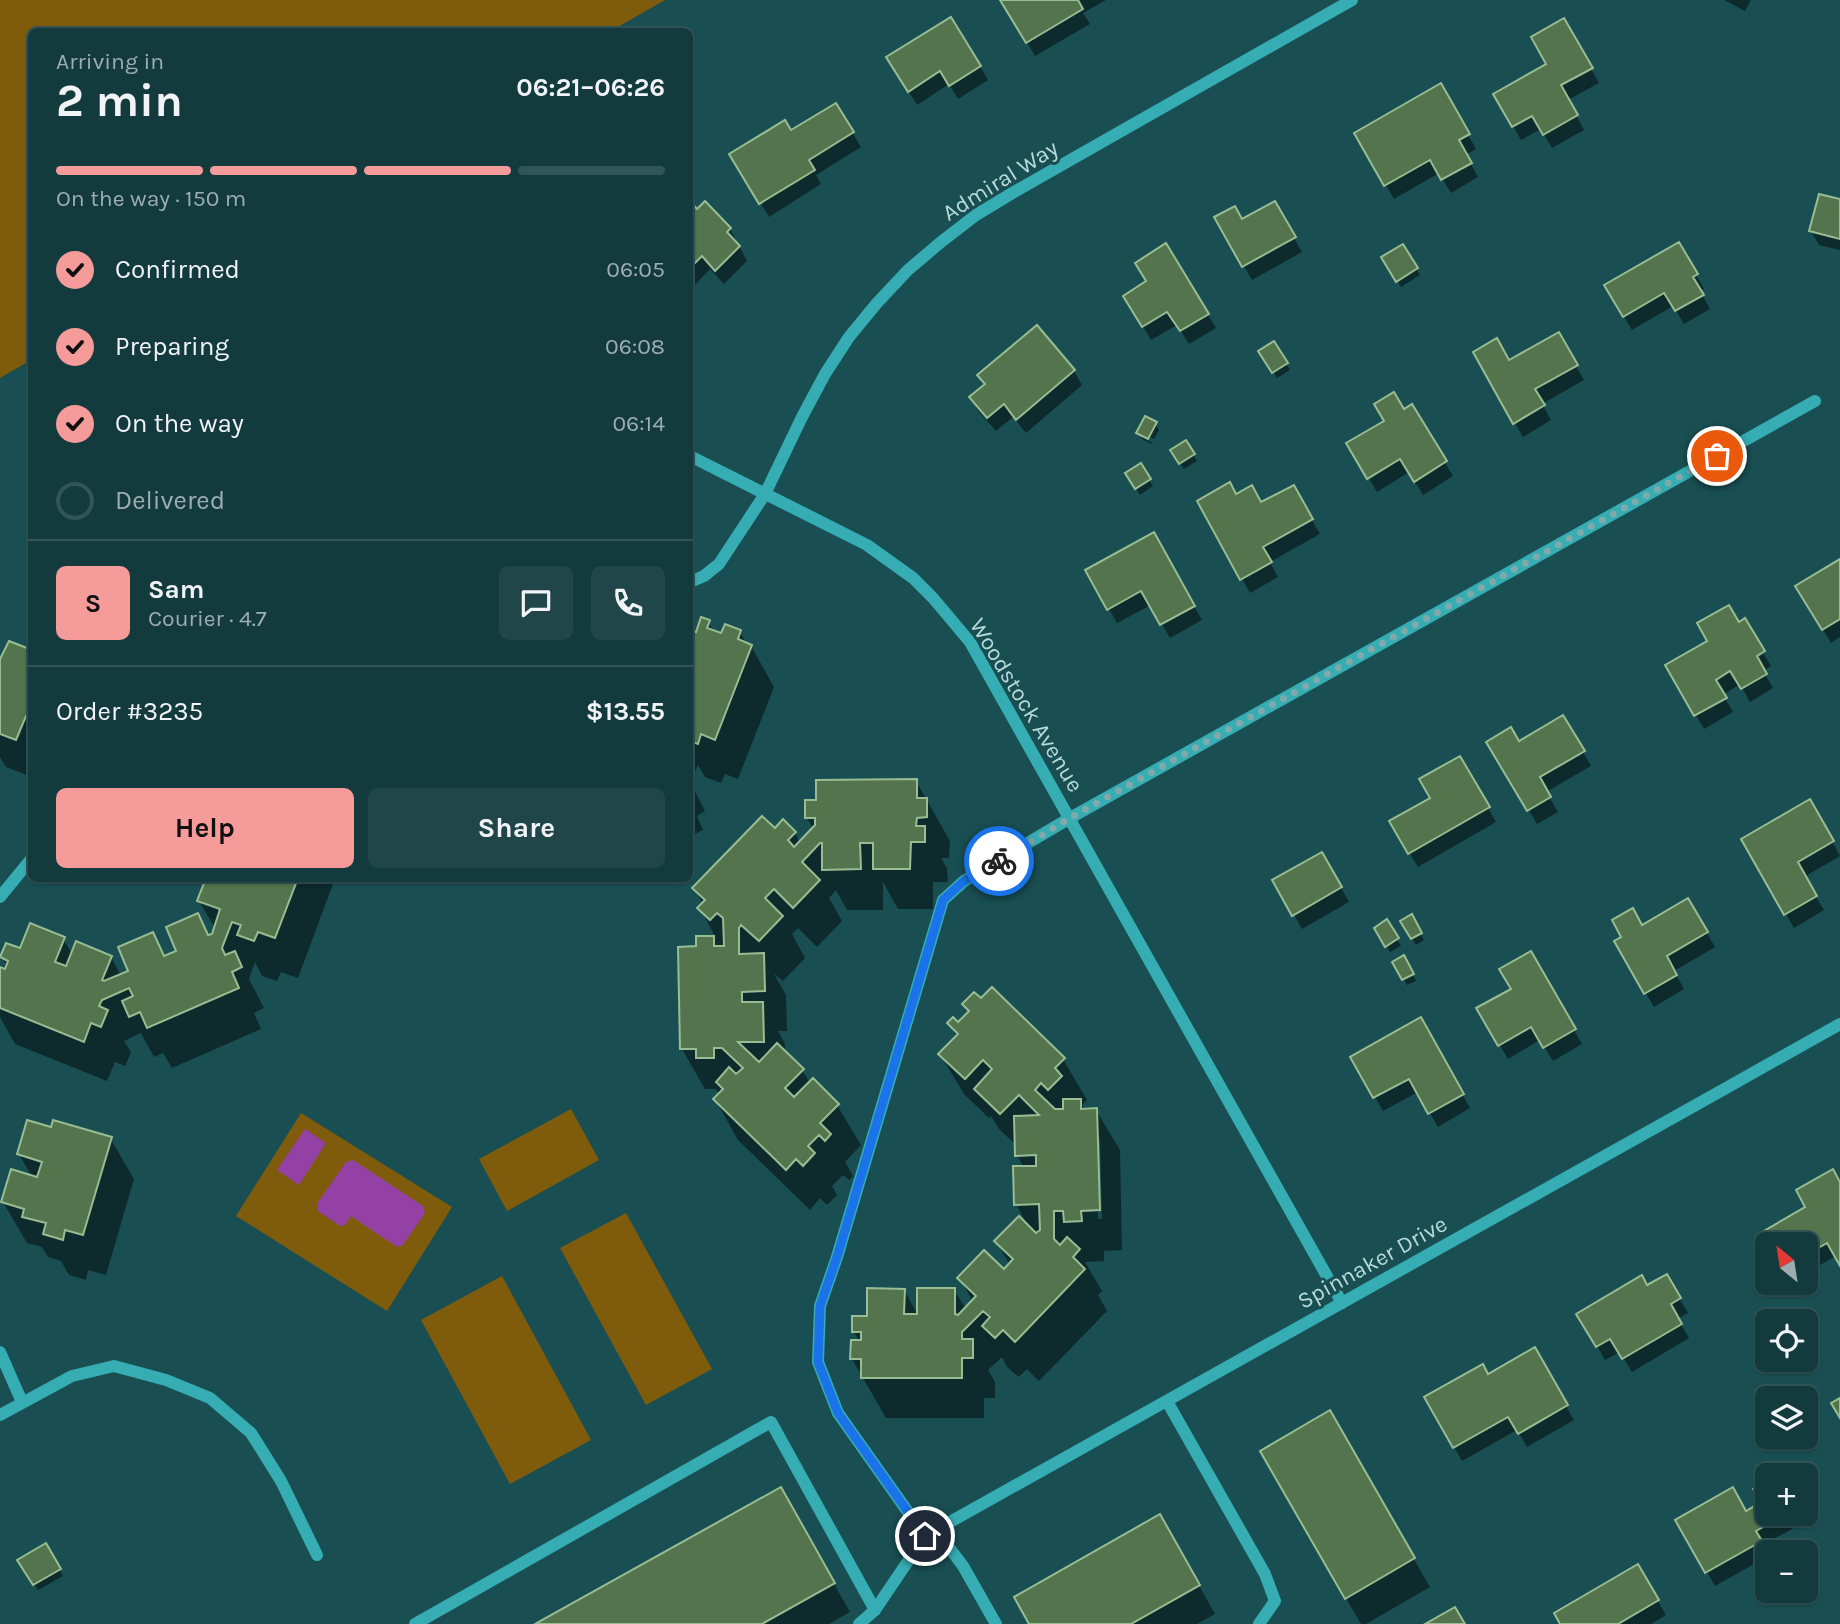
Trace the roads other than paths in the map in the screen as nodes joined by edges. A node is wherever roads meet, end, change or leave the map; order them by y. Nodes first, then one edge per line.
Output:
1 (1352, 0) edge
2 (1815, 401) dead end
3 (693, 458) edge
4 (765, 494) junction
5 (693, 581) edge
6 (1070, 818) junction
7 (28, 863) edge
8 (0, 897) edge
9 (1840, 1024) edge
10 (1342, 1303) junction
11 (0, 1352) edge
12 (22, 1402) junction
13 (1168, 1403) junction
14 (0, 1415) edge
15 (925, 1536) junction
16 (317, 1555) dead end
17 (875, 1610) junction
18 (415, 1624) edge
19 (859, 1624) edge
20 (996, 1624) edge
21 (1259, 1624) edge

1 - 4 street, Admiral Way
2 - 6 street
3 - 4 street, Woodstock Avenue
4 - 5 street, Admiral Way
4 - 6 street, Woodstock Avenue
6 - 10 street, Woodstock Avenue
6 - 15 street
7 - 8 street
9 - 10 street, Spinnaker Drive
10 - 13 street, Spinnaker Drive
11 - 12 street
12 - 14 street
12 - 16 street
13 - 15 street, Spinnaker Drive
13 - 21 street
15 - 17 street
15 - 20 street
17 - 18 street
17 - 19 street

